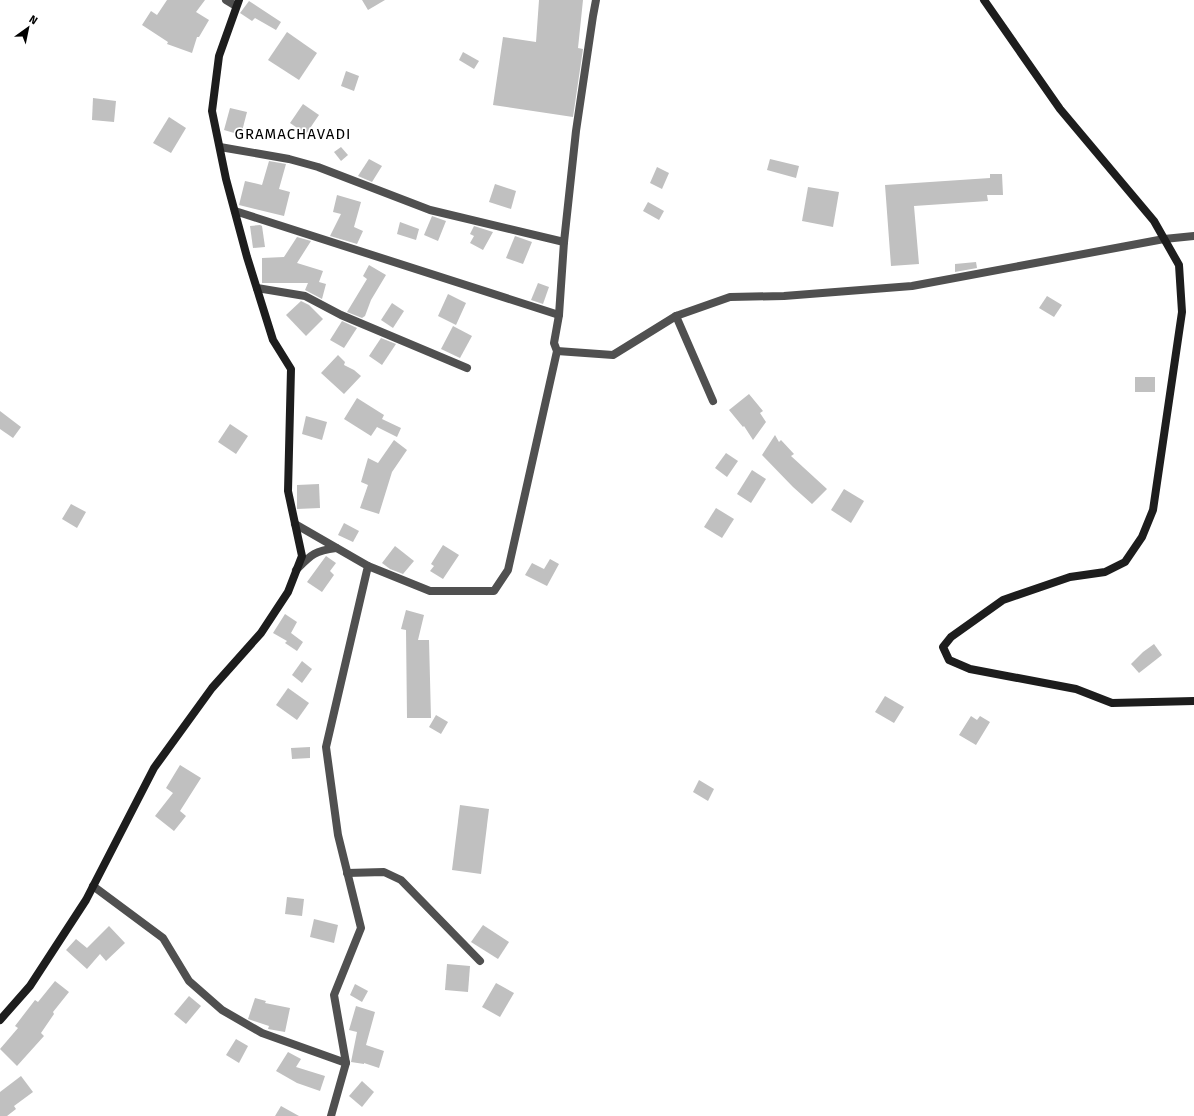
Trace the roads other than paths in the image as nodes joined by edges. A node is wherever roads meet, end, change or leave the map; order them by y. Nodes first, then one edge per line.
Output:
1 (226, 0) edge
2 (596, 0) edge
3 (984, 0) edge
4 (238, 3) edge
5 (220, 147) junction
6 (235, 211) junction
7 (1194, 236) edge
8 (1164, 239) junction
9 (564, 242) junction
10 (257, 288) junction
11 (559, 315) junction
12 (676, 316) junction
13 (557, 351) junction
14 (467, 368) dead end
15 (713, 401) dead end
16 (295, 524) junction
17 (336, 548) junction
18 (368, 566) junction
19 (296, 570) junction
20 (1194, 701) edge
21 (347, 873) junction
22 (93, 886) junction
23 (480, 961) dead end
24 (0, 1020) edge
25 (346, 1063) junction
26 (331, 1116) edge

1 - 4 street
2 - 9 street
3 - 8 main road
4 - 5 main road
5 - 6 main road
5 - 9 street
6 - 10 main road
6 - 11 street
7 - 8 street
8 - 12 street
8 - 20 main road
9 - 11 street
10 - 14 street
10 - 16 main road
11 - 13 street
12 - 13 street
12 - 15 street
13 - 18 street
16 - 17 street
16 - 19 main road
17 - 18 street
17 - 19 street
18 - 21 street
19 - 22 main road
21 - 23 street
21 - 25 street
22 - 24 main road
22 - 25 street
25 - 26 street

